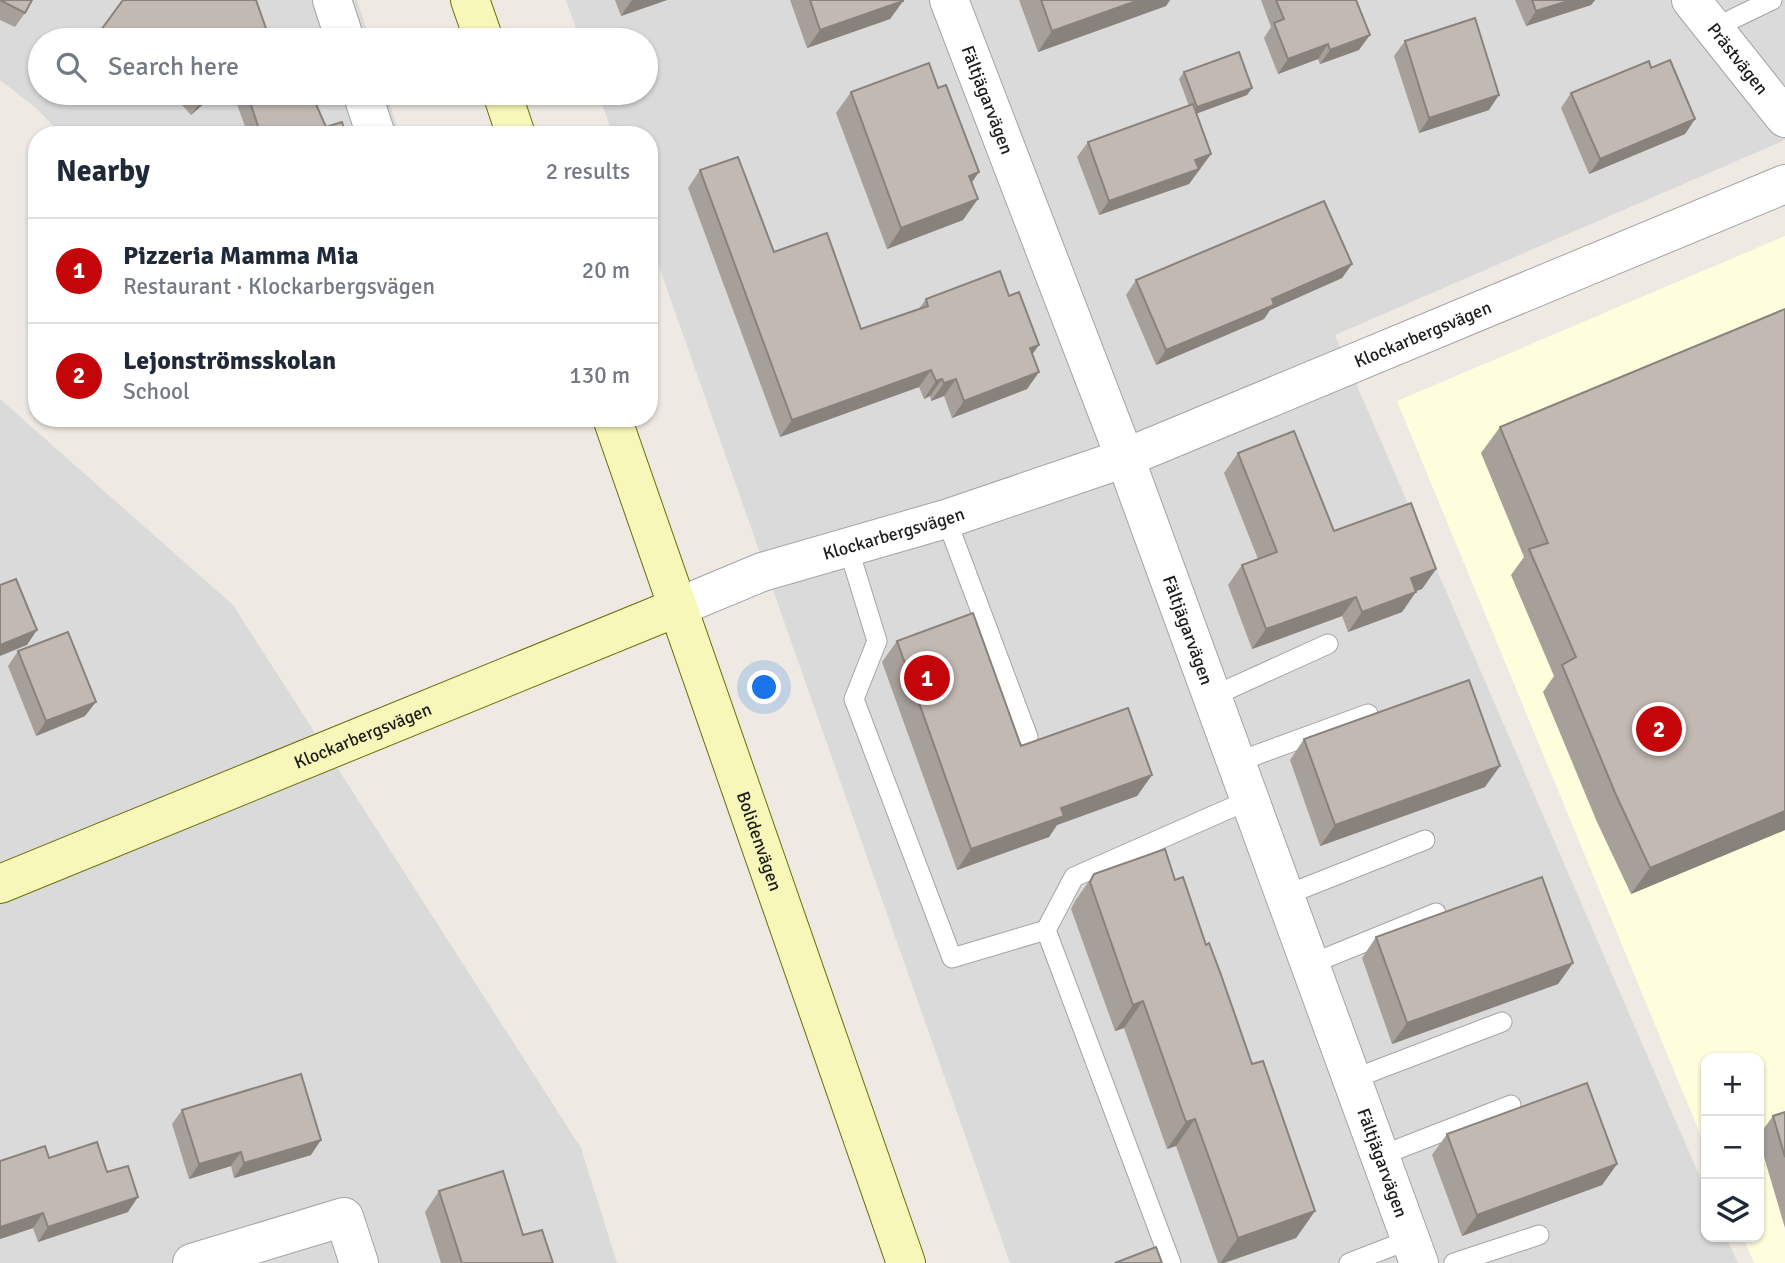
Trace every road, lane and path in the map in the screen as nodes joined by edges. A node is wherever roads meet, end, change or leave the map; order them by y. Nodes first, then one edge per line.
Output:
1 (332, 0) edge
2 (470, 0) edge
3 (949, 0) edge
4 (1772, 0) edge
5 (1702, 14) edge
6 (341, 28) edge
7 (480, 28) edge
8 (366, 105) edge
9 (506, 105) edge
10 (1785, 118) edge
11 (373, 126) edge
12 (513, 126) edge
13 (1785, 184) edge
14 (615, 427) edge
15 (1125, 458) junction
16 (949, 518) junction
17 (848, 547) junction
18 (678, 607) junction
19 (1328, 644) dead end
20 (1211, 697) junction
21 (1368, 714) edge
22 (1028, 737) dead end
23 (1237, 762) junction
24 (1251, 799) junction
25 (1425, 840) dead end
26 (0, 884) edge
27 (1286, 895) junction
28 (1436, 913) edge
29 (1046, 930) junction
30 (1311, 964) junction
31 (1502, 1022) edge
32 (1353, 1079) junction
33 (1511, 1105) dead end
34 (1380, 1156) junction
35 (1539, 1235) dead end
36 (1415, 1251) edge
37 (192, 1263) edge
38 (359, 1263) edge
39 (906, 1263) edge
40 (1171, 1263) edge
41 (1349, 1263) edge
42 (1454, 1263) edge

1 - 6 street
2 - 7 main road
3 - 15 street, Fältjägarvägen
4 - 5 lane
5 - 10 street, Prästvägen
8 - 11 street
9 - 12 main road
13 - 15 street, Klockarbergsvägen
14 - 18 main road, Bolidenvägen
15 - 16 street, Klockarbergsvägen
15 - 20 street, Fältjägarvägen
16 - 17 street, Klockarbergsvägen
16 - 22 lane
17 - 18 street, Klockarbergsvägen
17 - 29 lane
18 - 26 main road, Klockarbergsvägen
18 - 39 main road, Bolidenvägen
19 - 20 lane
20 - 23 street, Fältjägarvägen
21 - 23 lane
23 - 24 street, Fältjägarvägen
24 - 27 street, Fältjägarvägen
24 - 29 lane
25 - 27 lane
27 - 30 street, Fältjägarvägen
28 - 30 lane
29 - 40 lane
30 - 32 street, Fältjägarvägen
31 - 32 lane
32 - 34 street, Fältjägarvägen
33 - 34 lane
34 - 36 street, Fältjägarvägen
35 - 42 lane
36 - 41 lane
37 - 38 street

